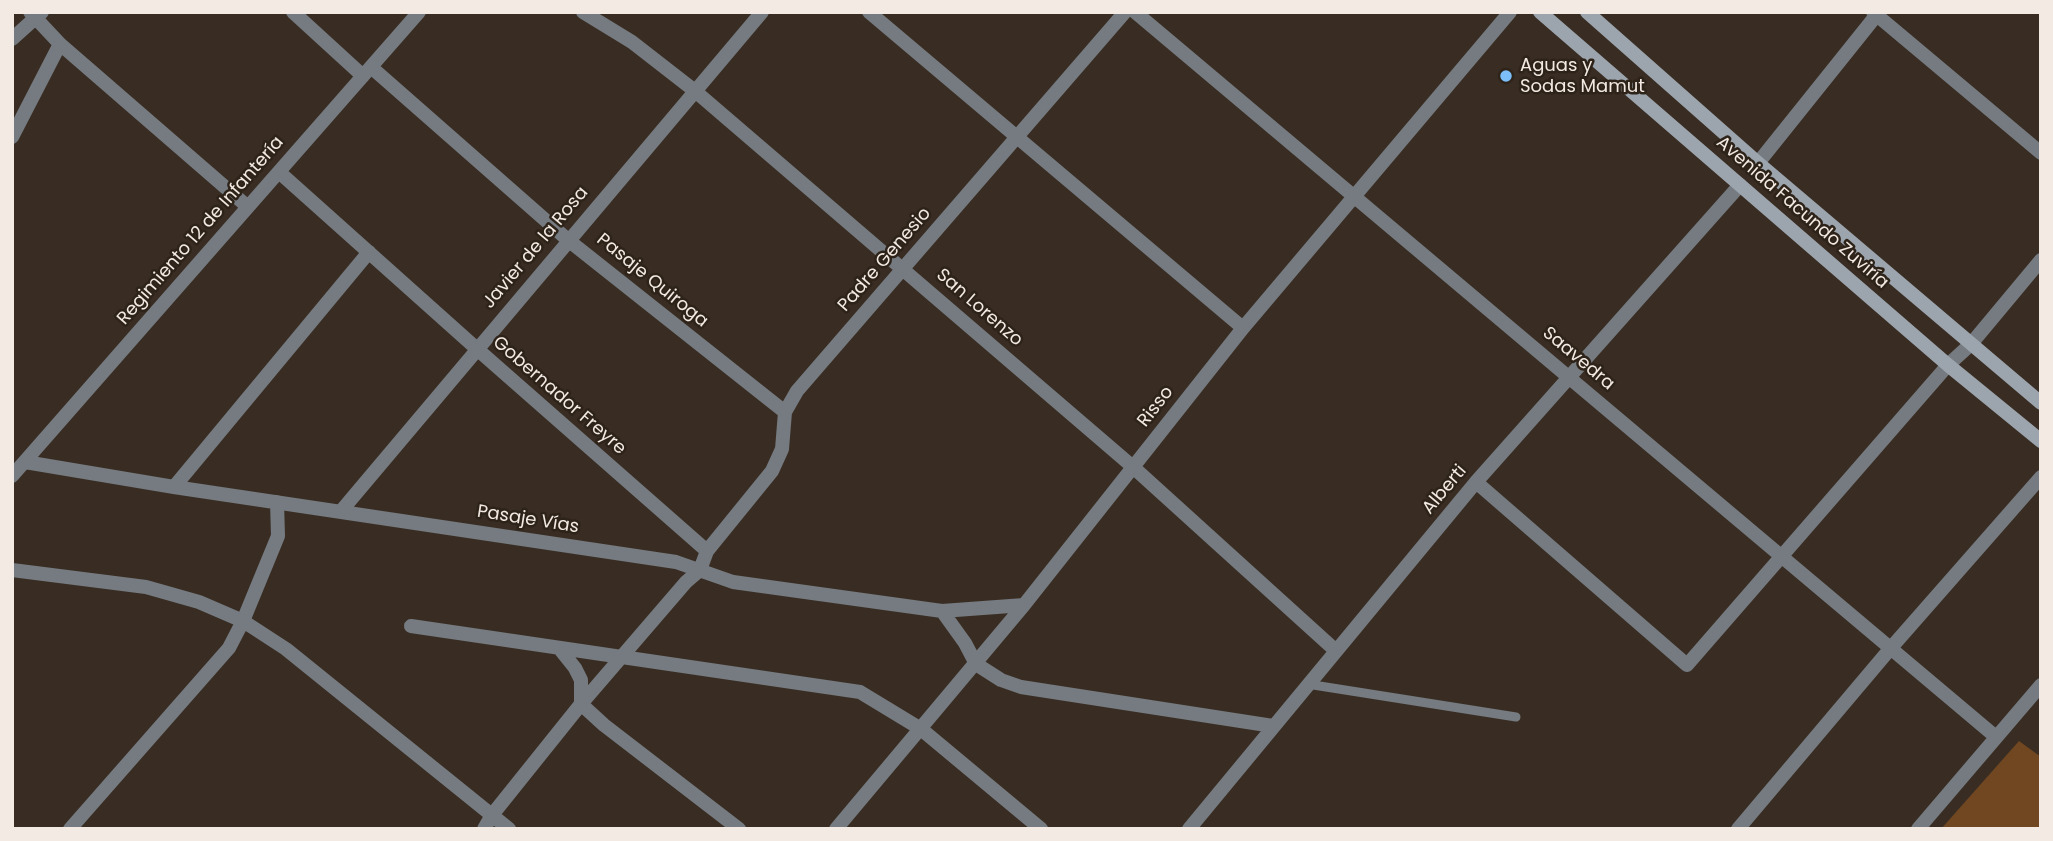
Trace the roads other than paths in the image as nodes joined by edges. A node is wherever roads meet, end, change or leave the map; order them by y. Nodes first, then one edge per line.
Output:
1 (293, 12) edge
2 (419, 12) edge
3 (583, 12) edge
4 (762, 12) edge
5 (869, 12) edge
6 (1125, 12) edge
7 (1135, 12) edge
8 (1510, 12) edge
9 (1540, 12) edge
10 (1587, 12) edge
11 (1876, 13) edge
12 (36, 14) edge
13 (12, 39) edge
14 (60, 44) junction
15 (367, 71) junction
16 (695, 90) junction
17 (12, 137) edge
18 (1016, 137) junction
19 (2041, 153) edge
20 (1758, 163) junction
21 (279, 172) junction
22 (1740, 185) junction
23 (1353, 195) junction
24 (248, 207) junction
25 (568, 240) junction
26 (369, 252) junction
27 (2041, 260) edge
28 (903, 268) junction
29 (1243, 328) junction
30 (1971, 344) junction
31 (477, 349) junction
32 (1948, 365) junction
33 (1569, 376) junction
34 (2041, 403) edge
35 (785, 412) junction
36 (2041, 441) edge
37 (25, 462) junction
38 (1133, 467) junction
39 (12, 476) edge
40 (2041, 477) edge
41 (1476, 482) junction
42 (174, 487) junction
43 (277, 502) junction
44 (341, 510) junction
45 (707, 551) junction
46 (1780, 557) junction
47 (12, 569) edge
48 (700, 570) junction
49 (1024, 605) junction
50 (942, 611) junction
51 (243, 621) junction
52 (411, 626) dead end
53 (559, 648) junction
54 (1890, 649) junction
55 (1335, 650) junction
56 (621, 658) junction
57 (976, 664) junction
58 (1307, 684) junction
59 (2041, 685) edge
60 (581, 704) junction
61 (1516, 717) dead end
62 (1273, 726) junction
63 (921, 729) junction
64 (1996, 737) junction
65 (492, 815) junction
66 (70, 829) edge
67 (484, 829) edge
68 (509, 829) edge
69 (738, 829) edge
70 (836, 829) edge
71 (1041, 829) edge
72 (1189, 829) edge
73 (1738, 829) edge
74 (1918, 829) edge

1 - 15 street, Pasaje Quiroga
2 - 15 street, Regimiento 12 de Infantería
3 - 16 street, San Lorenzo
4 - 16 street, Javier de la Rosa
5 - 18 street
6 - 18 street, Padre Genesio
7 - 23 street, Saavedra
8 - 23 street, Risso
9 - 22 main road, Avenida Facundo Zuviría
10 - 20 main road, Avenida Facundo Zuviría
11 - 19 street
11 - 20 street
12 - 13 street
12 - 14 street
14 - 17 street
14 - 24 street
15 - 21 street, Regimiento 12 de Infantería
15 - 25 street, Pasaje Quiroga
16 - 25 street, Javier de la Rosa
16 - 28 street, San Lorenzo
18 - 28 street, Padre Genesio
18 - 29 street
20 - 30 main road, Avenida Facundo Zuviría
21 - 24 street, Regimiento 12 de Infantería
21 - 26 street, Gobernador Freyre
22 - 32 main road, Avenida Facundo Zuviría
22 - 33 street, Alberti
23 - 29 street, Risso
23 - 33 street, Saavedra
24 - 37 street, Regimiento 12 de Infantería
25 - 31 street, Javier de la Rosa
25 - 35 street, Pasaje Quiroga
26 - 31 street, Gobernador Freyre
26 - 42 street
27 - 30 street
28 - 35 street, Padre Genesio
28 - 38 street, San Lorenzo
29 - 38 street, Risso
30 - 32 street
30 - 34 main road, Avenida Facundo Zuviría
31 - 44 street, Javier de la Rosa
31 - 45 street, Gobernador Freyre
32 - 36 main road, Avenida Facundo Zuviría
32 - 46 street
33 - 41 street, Alberti
33 - 46 street, Saavedra
35 - 45 street, Padre Genesio
37 - 39 street, Regimiento 12 de Infantería
37 - 42 street, Pasaje Vías
38 - 49 street, Risso
38 - 55 street, San Lorenzo
40 - 54 street
41 - 46 street
41 - 55 street, Alberti
42 - 43 street, Pasaje Vías
43 - 44 street, Pasaje Vías
43 - 51 street
44 - 48 street, Pasaje Vías
45 - 48 street
46 - 54 street, Saavedra
47 - 51 street
48 - 50 street, Pasaje Vías
48 - 56 street
49 - 50 street, Pasaje Vías
49 - 57 street, Risso
50 - 57 street
51 - 65 street
51 - 66 street
52 - 53 street
53 - 56 street
53 - 60 street
54 - 64 street, Saavedra
54 - 73 street
55 - 58 street, Alberti
56 - 60 street
56 - 63 street
57 - 62 street
57 - 63 street, Risso
58 - 61 lane
58 - 62 street, Alberti
59 - 64 street
60 - 65 street
60 - 69 street
62 - 72 street, Alberti
63 - 70 street, Risso
63 - 71 street
64 - 74 street
65 - 67 street
65 - 68 street

